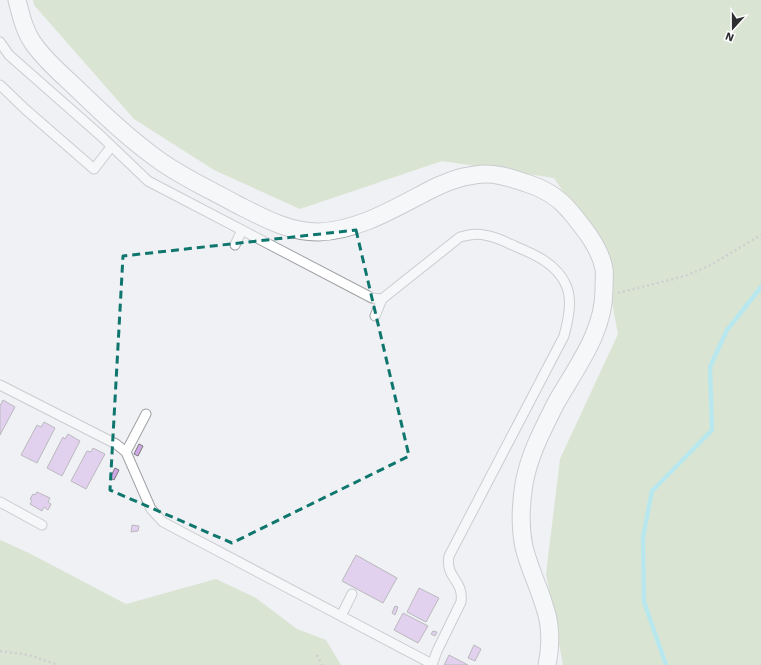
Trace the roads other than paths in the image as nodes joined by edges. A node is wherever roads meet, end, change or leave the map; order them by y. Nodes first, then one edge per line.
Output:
1 (17, 0) edge
2 (0, 43) edge
3 (0, 85) edge
4 (112, 146) junction
5 (242, 230) junction
6 (235, 245) dead end
7 (382, 299) junction
8 (375, 316) dead end
9 (0, 385) edge
10 (146, 414) dead end
11 (126, 452) junction
12 (0, 502) edge
13 (42, 525) dead end
14 (352, 594) dead end
15 (341, 616) junction
16 (432, 665) edge
17 (547, 665) edge

1 - 17 street
2 - 4 lane
3 - 4 lane
4 - 5 lane
5 - 6 lane
5 - 7 lane
7 - 8 lane
7 - 16 lane
9 - 11 lane
10 - 11 lane
11 - 15 lane
12 - 13 lane
14 - 15 lane
15 - 16 lane

